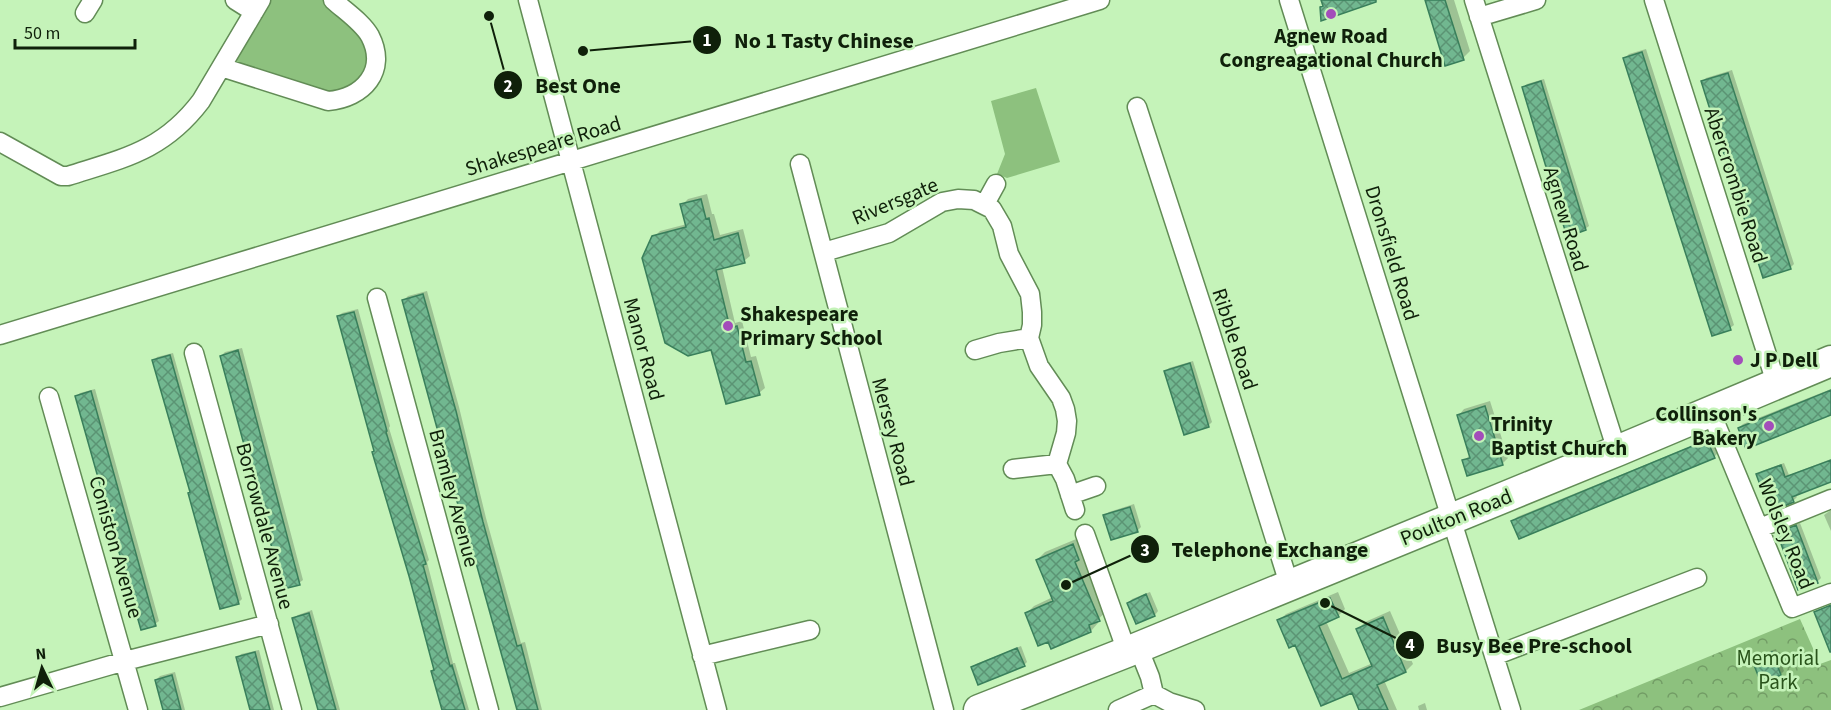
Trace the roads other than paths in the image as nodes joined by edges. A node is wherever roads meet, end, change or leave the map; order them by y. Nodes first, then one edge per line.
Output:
1 (235, 0) edge
2 (333, 0) edge
3 (528, 0) edge
4 (1100, 0) edge
5 (1289, 0) edge
6 (1536, 0) edge
7 (1654, 0) edge
8 (258, 6) edge
9 (1477, 9) edge
10 (221, 68) junction
11 (1137, 107) dead end
12 (1, 145) edge
13 (570, 161) junction
14 (800, 164) dead end
15 (996, 184) dead end
16 (985, 204) junction
17 (824, 252) junction
18 (377, 298) dead end
19 (0, 335) edge
20 (1029, 338) junction
21 (975, 350) dead end
22 (194, 353) dead end
23 (1831, 360) edge
24 (1776, 383) junction
25 (49, 397) dead end
26 (1710, 410) junction
27 (1617, 452) junction
28 (1057, 464) junction
29 (1013, 469) dead end
30 (1096, 486) dead end
31 (1831, 499) edge
32 (1451, 519) junction
33 (1760, 528) junction
34 (1085, 534) dead end
35 (1697, 578) dead end
36 (1289, 584) junction
37 (1831, 593) edge
38 (269, 624) junction
39 (810, 630) dead end
40 (1132, 649) junction
41 (702, 656) junction
42 (1494, 656) junction
43 (125, 661) junction
44 (1154, 694) junction
45 (0, 697) edge
46 (138, 710) edge
47 (292, 710) edge
48 (489, 710) edge
49 (717, 710) edge
50 (944, 710) edge
51 (980, 710) edge
52 (1118, 710) edge
53 (1195, 710) edge
54 (1511, 710) edge

1 - 8 street
2 - 10 street
3 - 13 street, Manor Road
4 - 13 street, Shakespeare Road
5 - 32 street, Dronsfield Road
6 - 9 street
7 - 24 street, Abercrombie Road
8 - 10 street
9 - 27 street, Agnew Road
10 - 12 street
11 - 36 street, Ribble Road
13 - 19 street, Shakespeare Road
13 - 41 street, Manor Road
14 - 17 street, Mersey Road
15 - 16 street
16 - 17 street, Riversgate
16 - 20 street
17 - 50 street, Mersey Road
18 - 48 street, Bramley Avenue
20 - 21 street
20 - 28 street
22 - 38 street, Borrowdale Avenue
23 - 24 main road, Poulton Road
24 - 26 main road, Poulton Road
25 - 43 street, Coniston Avenue
26 - 27 main road, Poulton Road
26 - 33 street, Wolsley Road
27 - 32 main road, Poulton Road
28 - 29 street
28 - 30 street
31 - 33 street
32 - 36 main road, Poulton Road
32 - 42 street, Dronsfield Road
33 - 37 street, Wolsley Road
34 - 40 street
35 - 42 street
36 - 40 main road, Poulton Road
38 - 43 street
38 - 47 street, Borrowdale Avenue
39 - 41 street
40 - 44 street
40 - 51 main road, Poulton Road
41 - 49 street, Manor Road
42 - 54 street, Dronsfield Road
43 - 45 street
43 - 46 street, Coniston Avenue
44 - 52 street
44 - 53 street

